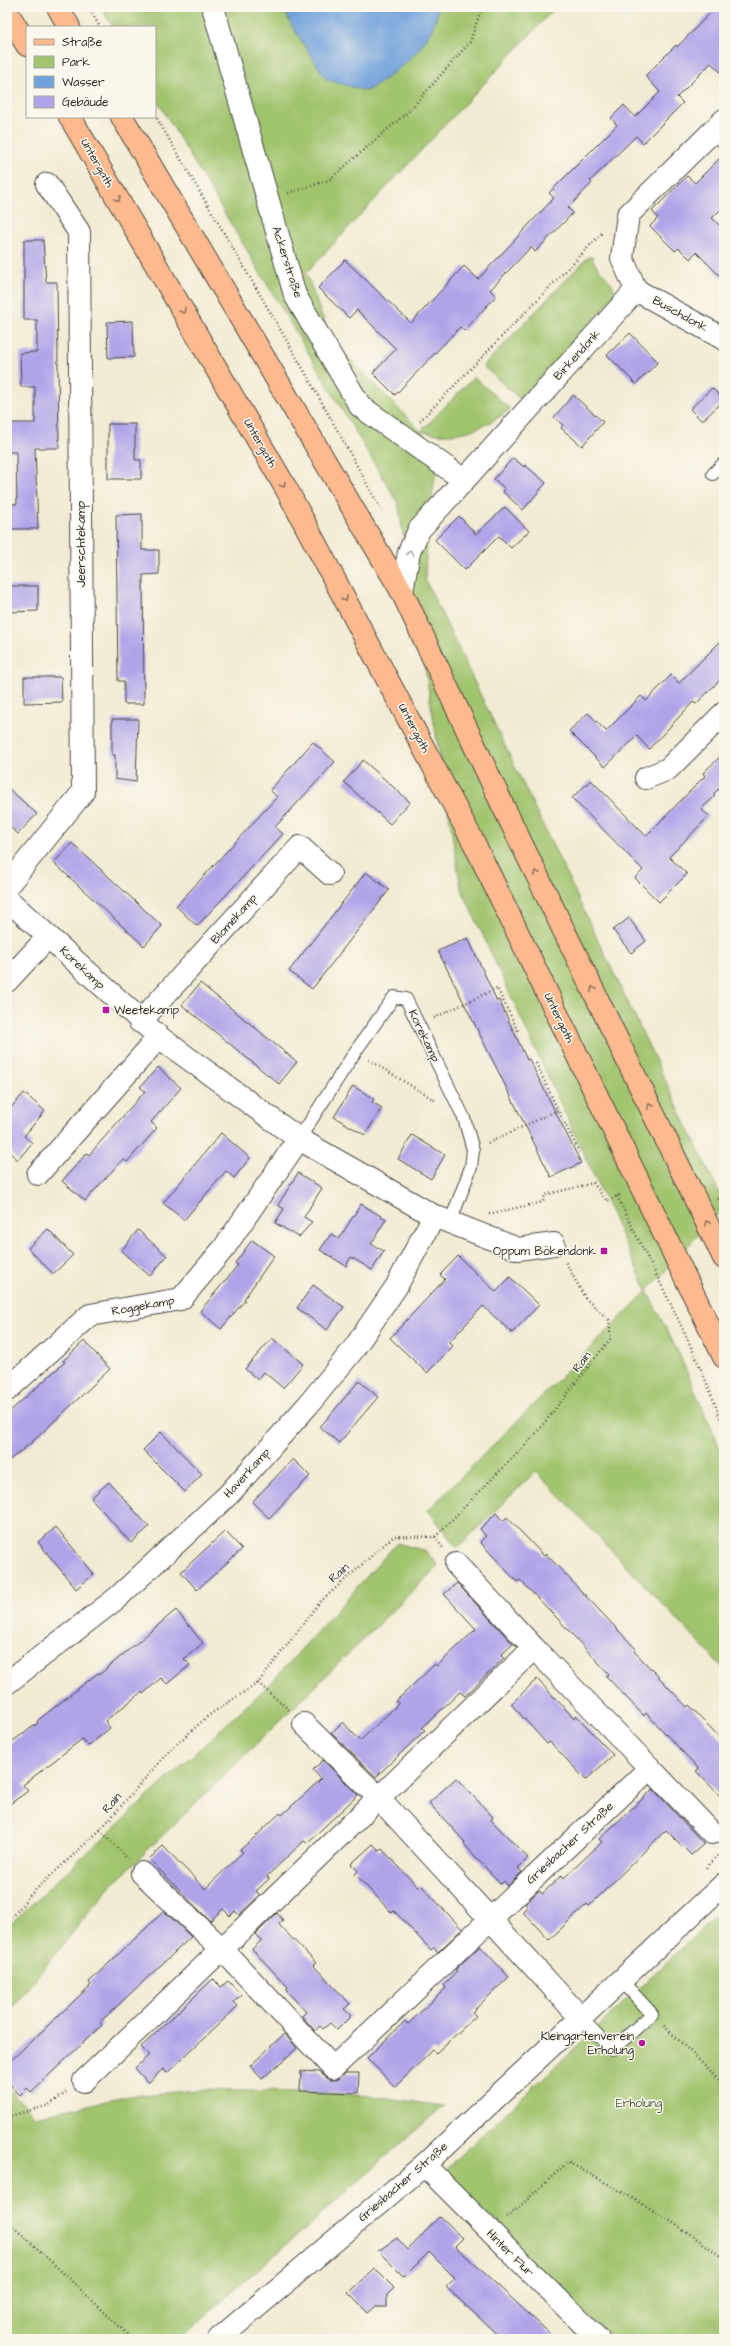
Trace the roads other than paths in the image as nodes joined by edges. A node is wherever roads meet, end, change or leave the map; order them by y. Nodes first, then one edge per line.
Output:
1 (58, 7) edge
2 (213, 7) edge
3 (7, 12) edge
4 (68, 26) edge
5 (26, 43) edge
6 (71, 118) edge
7 (123, 118) edge
8 (720, 132) edge
9 (47, 184) dead end
10 (636, 290) junction
11 (724, 339) edge
12 (724, 463) edge
13 (713, 474) dead end
14 (464, 480) junction
15 (402, 592) junction
16 (724, 713) edge
17 (646, 778) dead end
18 (330, 874) dead end
19 (7, 886) edge
20 (7, 899) edge
21 (48, 937) junction
22 (7, 981) edge
23 (140, 1022) junction
24 (159, 1037) junction
25 (299, 1139) junction
26 (38, 1174) dead end
27 (442, 1220) junction
28 (554, 1244) road end
29 (724, 1258) edge
30 (724, 1357) edge
31 (7, 1390) edge
32 (456, 1564) dead end
33 (534, 1648) junction
34 (7, 1683) edge
35 (304, 1724) road end
36 (650, 1768) junction
37 (378, 1797) junction
38 (712, 1833) dead end
39 (142, 1873) road end
40 (724, 1884) edge
41 (491, 1918) junction
42 (222, 1949) junction
43 (622, 1980) junction
44 (581, 2018) junction
45 (84, 2081) road end
46 (424, 2165) junction
47 (219, 2339) edge
48 (598, 2339) edge

1 - 4 main road
2 - 14 street, Ackerstraße
3 - 5 main road
6 -> 30 main road, Untergath
7 - 15 main road
8 - 10 street
9 - 19 street, Jeerschtekamp
10 - 11 street, Buschdonk
10 - 14 street, Birkendonk
12 - 13 lane
15 -> 14 street, Birkendonk
29 -> 15 main road
16 - 17 street
18 - 23 street, Blomekamp
20 - 21 street, Korekamp
21 - 22 street
21 - 23 street, Korekamp
23 - 24 street, Korekamp
24 - 25 street, Korekamp
24 - 26 street
25 - 27 street, Korekamp
25 - 27 lane, Korekamp
25 - 31 street, Roggekamp
27 - 28 street, Korekamp
27 - 34 street, Haverkamp
32 - 33 street
33 - 36 street
33 - 37 street
35 - 37 street
36 - 38 street
36 - 41 street, Griesbacher Straße
37 - 41 street
37 - 42 street
39 - 42 street, Griesbacher Straße
40 - 43 street, Griesbacher Straße
41 - 42 street, Griesbacher Straße
41 - 44 street
42 - 45 street
43 - 44 street, Griesbacher Straße
43 - 44 lane
44 - 46 street, Griesbacher Straße
46 - 47 street, Griesbacher Straße
46 - 48 street, Hinter Flur

